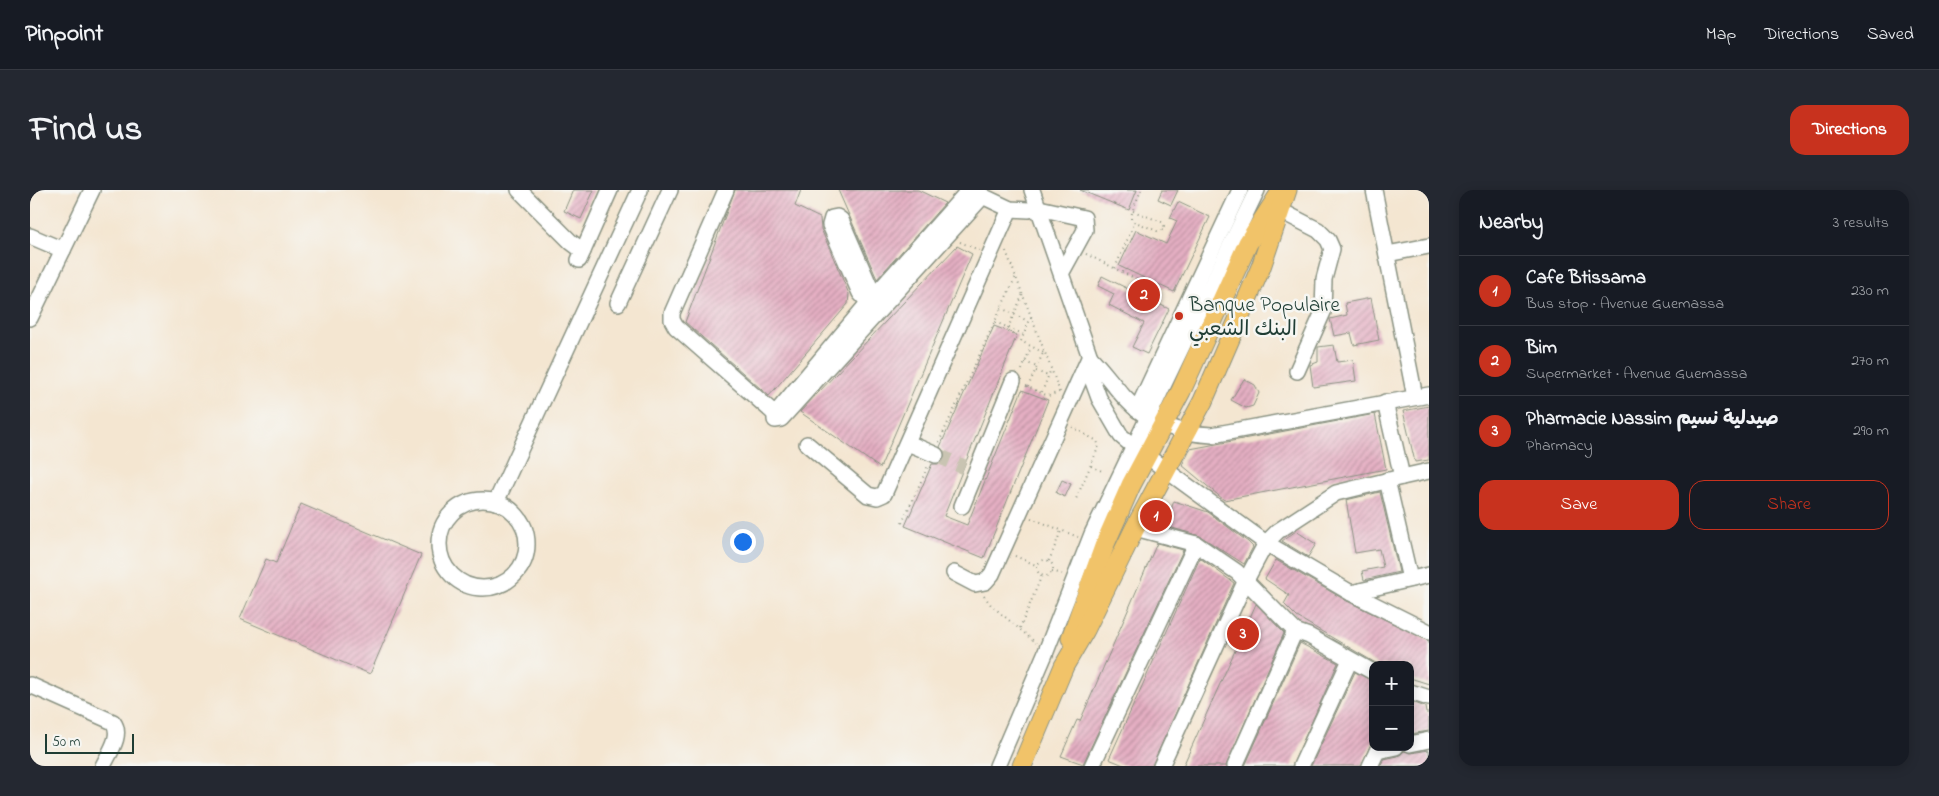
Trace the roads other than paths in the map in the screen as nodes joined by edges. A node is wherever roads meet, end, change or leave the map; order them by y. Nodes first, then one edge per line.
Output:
1 (92, 190) edge
2 (519, 190) edge
3 (610, 190) edge
4 (640, 190) edge
5 (670, 190) edge
6 (726, 190) edge
7 (1032, 190) edge
8 (1240, 190) edge
9 (1257, 190) edge
10 (1283, 190) edge
11 (1287, 190) edge
12 (1374, 190) edge
13 (974, 192) edge
14 (1010, 208) junction
15 (1039, 208) junction
16 (1280, 212) junction
17 (30, 236) edge
18 (1429, 246) edge
19 (63, 250) junction
20 (1387, 254) junction
21 (1062, 272) junction
22 (618, 303) dead end
23 (877, 303) junction
24 (30, 318) edge
25 (1090, 357) junction
26 (1297, 371) dead end
27 (1015, 381) road end
28 (1422, 396) edge
29 (1385, 402) junction
30 (1149, 417) junction
31 (1188, 432) junction
32 (908, 442) junction
33 (807, 444) dead end
34 (1140, 451) junction
35 (935, 454) tunnel mouth
36 (1167, 471) junction
37 (1429, 471) edge
38 (1402, 477) junction
39 (1387, 480) junction
40 (496, 502) junction
41 (962, 506) dead end
42 (1135, 528) junction
43 (1266, 543) junction
44 (1196, 544) junction
45 (954, 573) dead end
46 (1429, 575) edge
47 (1410, 579) junction
48 (1245, 582) junction
49 (1352, 594) junction
50 (1295, 631) junction
51 (1429, 632) edge
52 (1350, 660) junction
53 (1064, 666) junction
54 (1369, 670) edge
55 (30, 686) edge
56 (1414, 693) edge
57 (1429, 698) edge
58 (1429, 740) edge
59 (1414, 743) edge
60 (1377, 751) edge
61 (1024, 765) edge
62 (103, 766) edge
63 (997, 766) edge
64 (1092, 766) edge
65 (1161, 766) edge
66 (1235, 766) edge
67 (1300, 766) edge
68 (1370, 766) edge

1 - 19 street
2 - 3 street
4 - 40 street
5 - 22 street
6 - 23 street
7 - 15 street
8 - 30 street
9 - 30 street
10 - 30 main road
11 - 16 main road
12 - 20 street
13 - 14 street
13 - 23 street
13 - 23 street
14 - 15 street
14 - 32 street
15 - 21 street
15 - 21 street
16 - 26 street
16 - 31 main road
17 - 19 street
18 - 20 street
19 - 24 street
20 - 28 street
21 - 25 street
25 - 30 street
25 - 34 street
25 - 45 street
27 - 41 street
28 - 29 street
29 - 31 street
29 - 38 street
30 - 31 street
30 - 34 main road
31 - 36 main road
32 - 33 street
32 - 35 street
34 - 36 street
34 - 53 main road
34 - 63 street
36 - 42 main road
36 - 43 street
37 - 38 street
38 - 39 street
39 - 43 street
39 - 47 street
40 - 40 street
42 - 44 street
42 - 53 main road
43 - 48 street
43 - 49 street
44 - 48 street
44 - 64 street
46 - 47 street
47 - 49 street
48 - 50 street
48 - 65 street
49 - 51 street
50 - 52 street
50 - 66 street
52 - 54 street
52 - 67 street
53 - 61 main road
55 - 62 street
56 - 57 street
58 - 59 street
60 - 68 street

